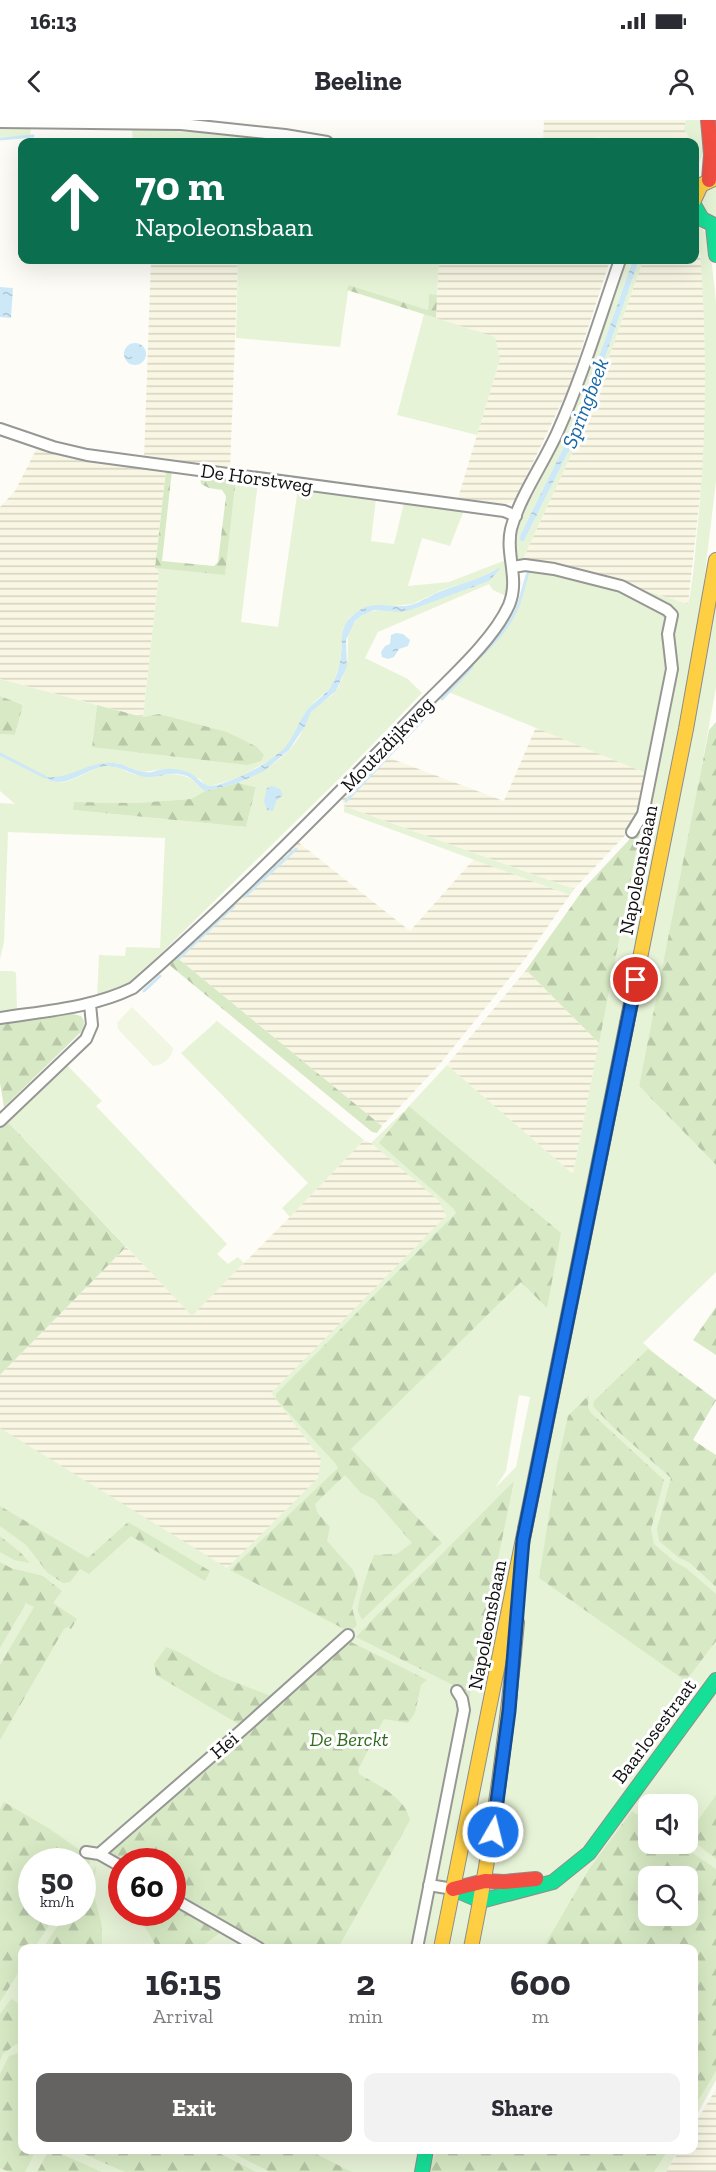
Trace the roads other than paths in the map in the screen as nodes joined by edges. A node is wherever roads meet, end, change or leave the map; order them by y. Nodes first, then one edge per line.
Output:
1 (708, 120) edge
2 (0, 122) edge
3 (303, 138) edge
4 (712, 179) edge
5 (699, 188) edge
6 (699, 216) edge
7 (714, 226) edge
8 (716, 255) edge
9 (619, 264) edge
10 (0, 429) edge
11 (516, 516) junction
12 (716, 560) edge
13 (513, 567) junction
14 (632, 832) dead end
15 (90, 1004) junction
16 (0, 1018) edge
17 (0, 1121) edge
18 (523, 1540) junction
19 (348, 1635) dead end
20 (716, 1680) edge
21 (457, 1691) dead end
22 (96, 1854) edge
23 (99, 1854) junction
24 (108, 1859) edge
25 (567, 1872) junction
26 (485, 1881) junction
27 (429, 1886) junction
28 (453, 1889) junction
29 (481, 1901) junction
30 (186, 1906) edge
31 (252, 1944) edge
32 (418, 1944) edge
33 (442, 1944) edge
34 (472, 1944) edge
35 (425, 2154) edge
36 (422, 2172) edge

1 - 4 main road
2 - 3 street
4 - 5 main road
6 - 7 main road
7 - 8 main road
9 - 11 street, Moutzdijkweg
10 - 11 street, De Horstweg
11 - 13 street, Moutzdijkweg
12 - 18 main road, Napoleonsbaan
13 - 14 street
13 - 15 street, Moutzdijkweg
15 - 16 street, Moutzdijkweg
15 - 17 street
18 - 26 main road, Napoleonsbaan
18 - 28 main road, Napoleonsbaan
19 - 23 street, Hei
20 - 25 main road, Baarlosestraat
21 - 27 street
22 - 23 street
23 - 24 street
25 - 26 main road
25 - 29 main road, Baarlosestraat
26 - 28 main road
26 - 29 main road, Napoleonsbaan
27 - 28 street
27 - 32 street
28 - 29 main road
28 - 33 main road, Napoleonsbaan
29 - 34 main road, Napoleonsbaan
30 - 31 street
35 - 36 main road

